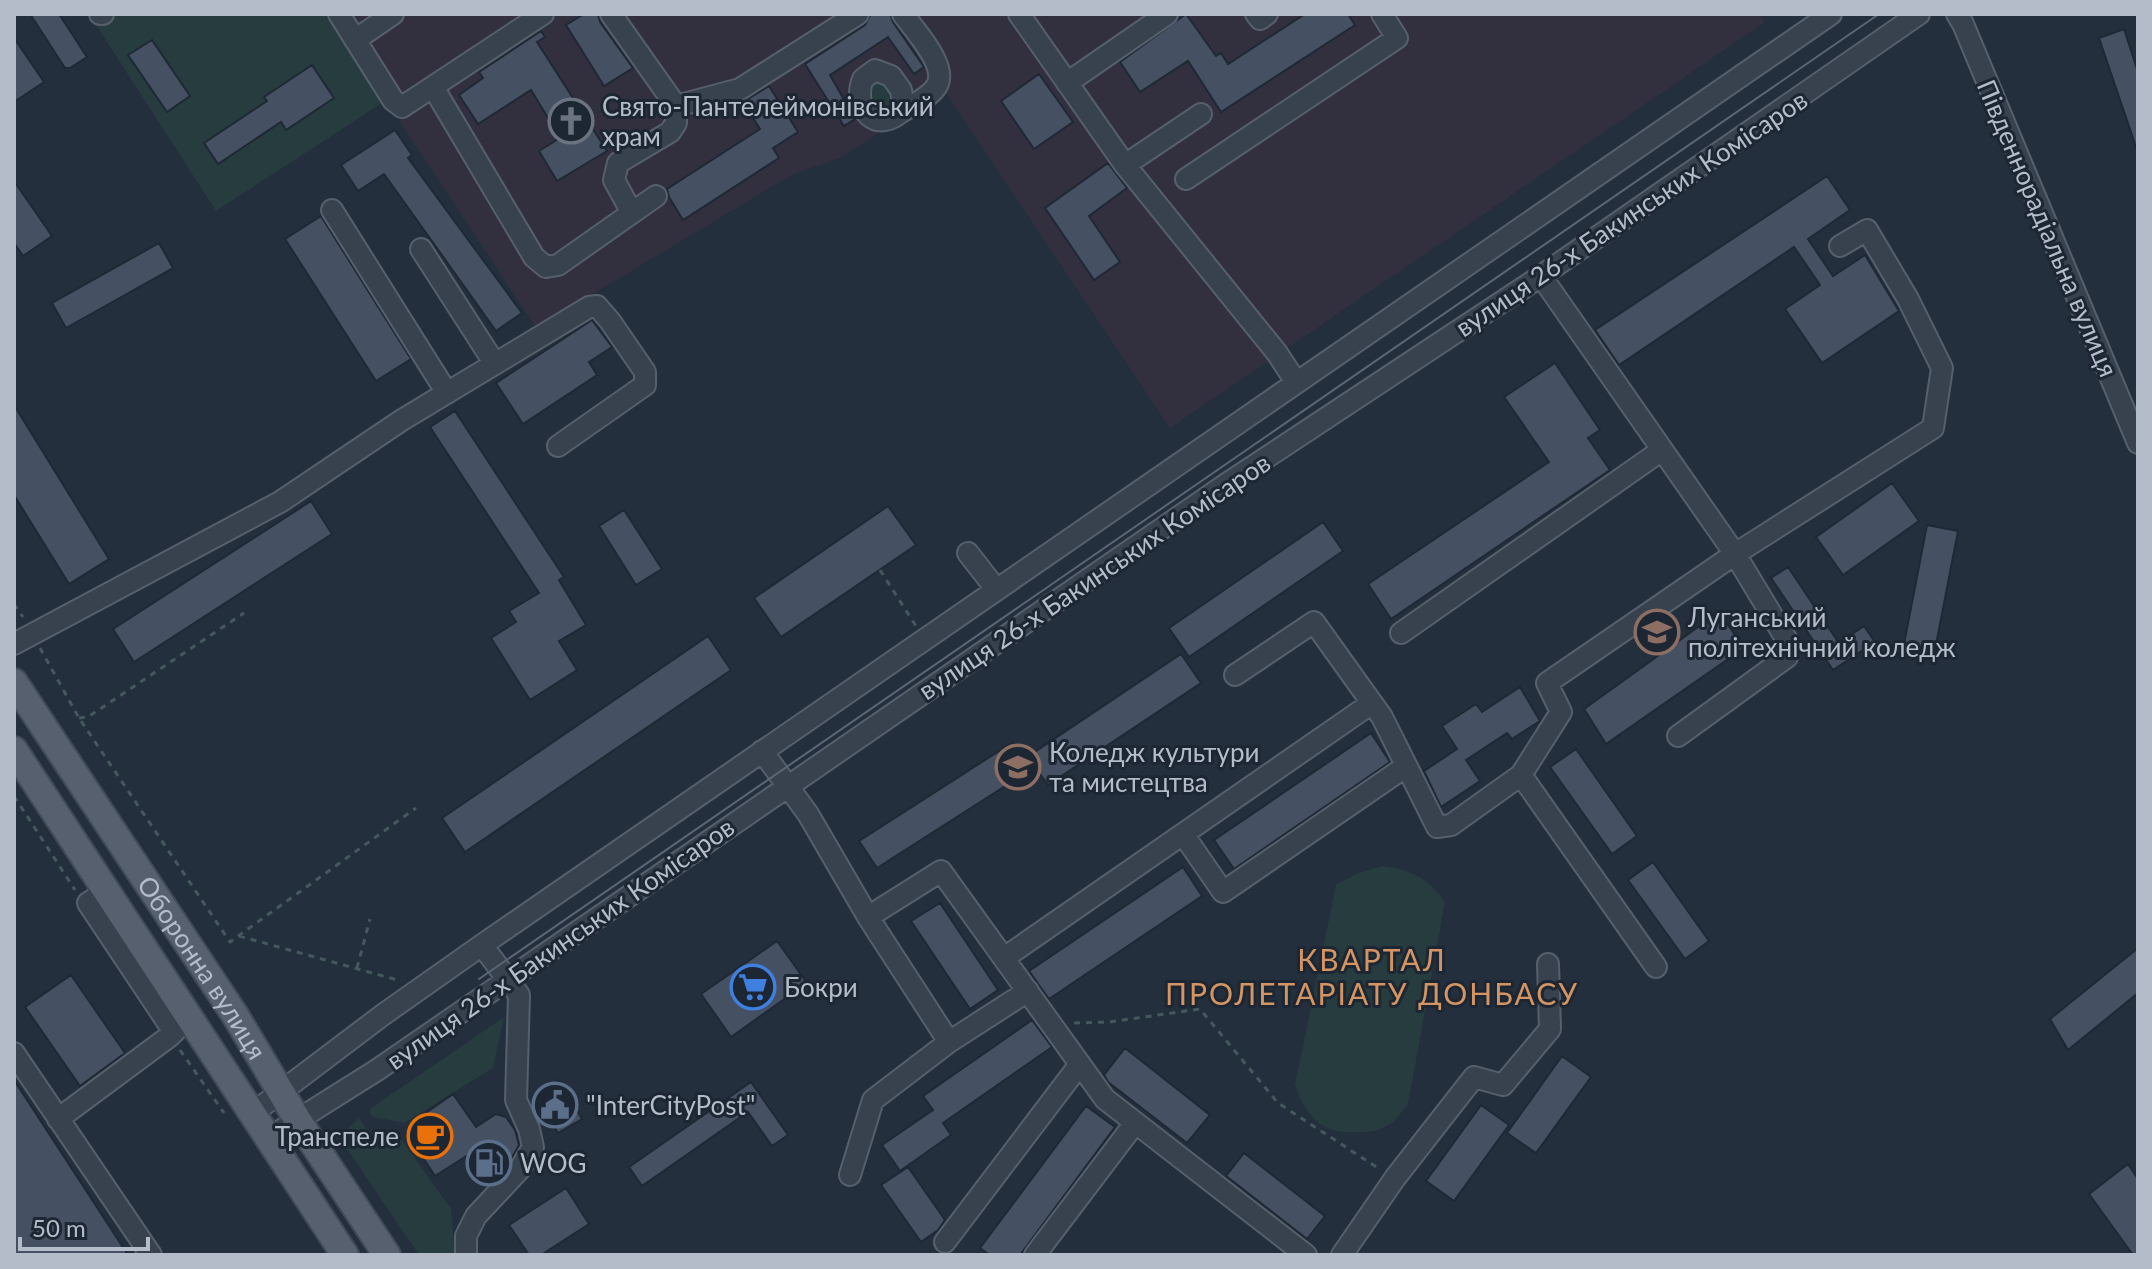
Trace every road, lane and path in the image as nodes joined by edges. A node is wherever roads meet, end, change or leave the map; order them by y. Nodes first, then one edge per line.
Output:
1 (339, 14) edge
2 (393, 14) edge
3 (543, 14) edge
4 (611, 14) edge
5 (858, 14) edge
6 (903, 14) edge
7 (1019, 14) edge
8 (1167, 14) edge
9 (1256, 14) edge
10 (1267, 14) edge
11 (1382, 14) edge
12 (1831, 14) edge
13 (1919, 14) edge
14 (1957, 14) edge
15 (355, 40) junction
16 (1067, 83) junction
17 (433, 87) junction
18 (676, 106) junction
19 (898, 114) dead end
20 (1201, 114) dead end
21 (1125, 165) junction
22 (1186, 179) dead end
23 (656, 196) dead end
24 (332, 210) dead end
25 (632, 213) junction
26 (1840, 246) dead end
27 (421, 249) dead end
28 (1541, 276) junction
29 (495, 364) junction
30 (1296, 382) junction
31 (447, 393) junction
32 (2138, 443) edge
33 (558, 446) dead end
34 (1662, 450) junction
35 (968, 553) dead end
36 (1735, 554) junction
37 (880, 570) dead end
38 (996, 589) junction
39 (14, 604) edge
40 (244, 613) dead end
41 (1401, 633) dead end
42 (23, 639) edge
43 (924, 639) junction
44 (1235, 675) dead end
45 (14, 682) edge
46 (1372, 703) junction
47 (79, 718) junction
48 (1678, 736) dead end
49 (14, 750) edge
50 (762, 751) junction
51 (1405, 767) junction
52 (1521, 775) junction
53 (787, 786) junction
54 (416, 808) dead end
55 (1183, 834) junction
56 (868, 917) junction
57 (370, 919) dead end
58 (239, 936) junction
59 (482, 945) junction
60 (1004, 958) junction
61 (1548, 964) dead end
62 (1656, 967) dead end
63 (357, 968) junction
64 (401, 981) dead end
65 (513, 988) junction
66 (1028, 991) junction
67 (1051, 1024) junction
68 (181, 1025) junction
69 (949, 1042) junction
70 (14, 1053) edge
71 (1080, 1064) junction
72 (281, 1094) junction
73 (253, 1113) junction
74 (58, 1119) junction
75 (297, 1119) junction
76 (1135, 1123) junction
77 (269, 1138) junction
78 (850, 1175) dead end
79 (1395, 1178) junction
80 (945, 1242) dead end
81 (151, 1255) edge
82 (345, 1255) edge
83 (387, 1255) edge
84 (466, 1255) edge
85 (1035, 1255) edge
86 (1306, 1255) edge
87 (1342, 1255) edge

1 - 15 street
2 - 15 street
3 - 17 street
4 - 18 street
5 - 18 street
6 - 19 street
7 - 16 street
8 - 16 street
9 - 10 street
11 - 22 street
12 - 30 street, вулиця 26-х Бакинських Комісаров
13 - 28 street, вулиця 26-х Бакинських Комісаров
14 - 32 street, Південнорадіальна вулиця
15 - 17 street
16 - 21 street
17 - 25 street
18 - 25 street
20 - 21 street
21 - 30 street
23 - 25 street
24 - 31 street
26 - 36 street
27 - 29 street
28 - 34 street
28 - 53 street, вулиця 26-х Бакинських Комісаров
29 - 31 street
29 - 33 street
30 - 38 street, вулиця 26-х Бакинських Комісаров
31 - 42 street
34 - 36 street
34 - 41 street
35 - 38 street
36 - 48 street
36 - 52 street
37 - 43 path
38 - 43 street, вулиця 26-х Бакинських Комісаров
39 - 42 path
40 - 47 path
42 - 47 path
43 - 50 street, вулиця 26-х Бакинських Комісаров
44 - 46 street
45 - 72 main road, Оборонна вулиця
46 - 51 street
46 - 55 street
47 - 58 path
49 - 68 main road, Оборонна вулиця
50 - 53 street
50 - 59 street, вулиця 26-х Бакинських Комісаров
51 - 52 street
51 - 55 street
52 - 62 street
53 - 56 street
53 - 65 street, вулиця 26-х Бакинських Комісаров
54 - 58 path
55 - 60 street
56 - 60 street
56 - 69 street
57 - 63 path
58 - 63 path
59 - 65 street
59 - 72 street, вулиця 26-х Бакинських Комісаров
60 - 66 street
61 - 79 street
63 - 64 path
65 - 75 street, вулиця 26-х Бакинських Комісаров
65 - 84 street
66 - 67 street
66 - 69 street
67 - 71 street
67 - 79 path
68 - 73 main road, Оборонна вулиця
68 - 74 street
69 - 78 street
70 - 74 street
71 - 76 street
71 - 80 street
72 - 73 street, вулиця 26-х Бакинських Комісаров
72 - 75 main road, Оборонна вулиця
73 - 77 main road, Оборонна вулиця
74 - 81 street
75 - 77 street, вулиця 26-х Бакинських Комісаров
75 - 83 main road, Оборонна вулиця
76 - 85 street
76 - 86 street
77 - 82 main road, Оборонна вулиця
79 - 87 street

